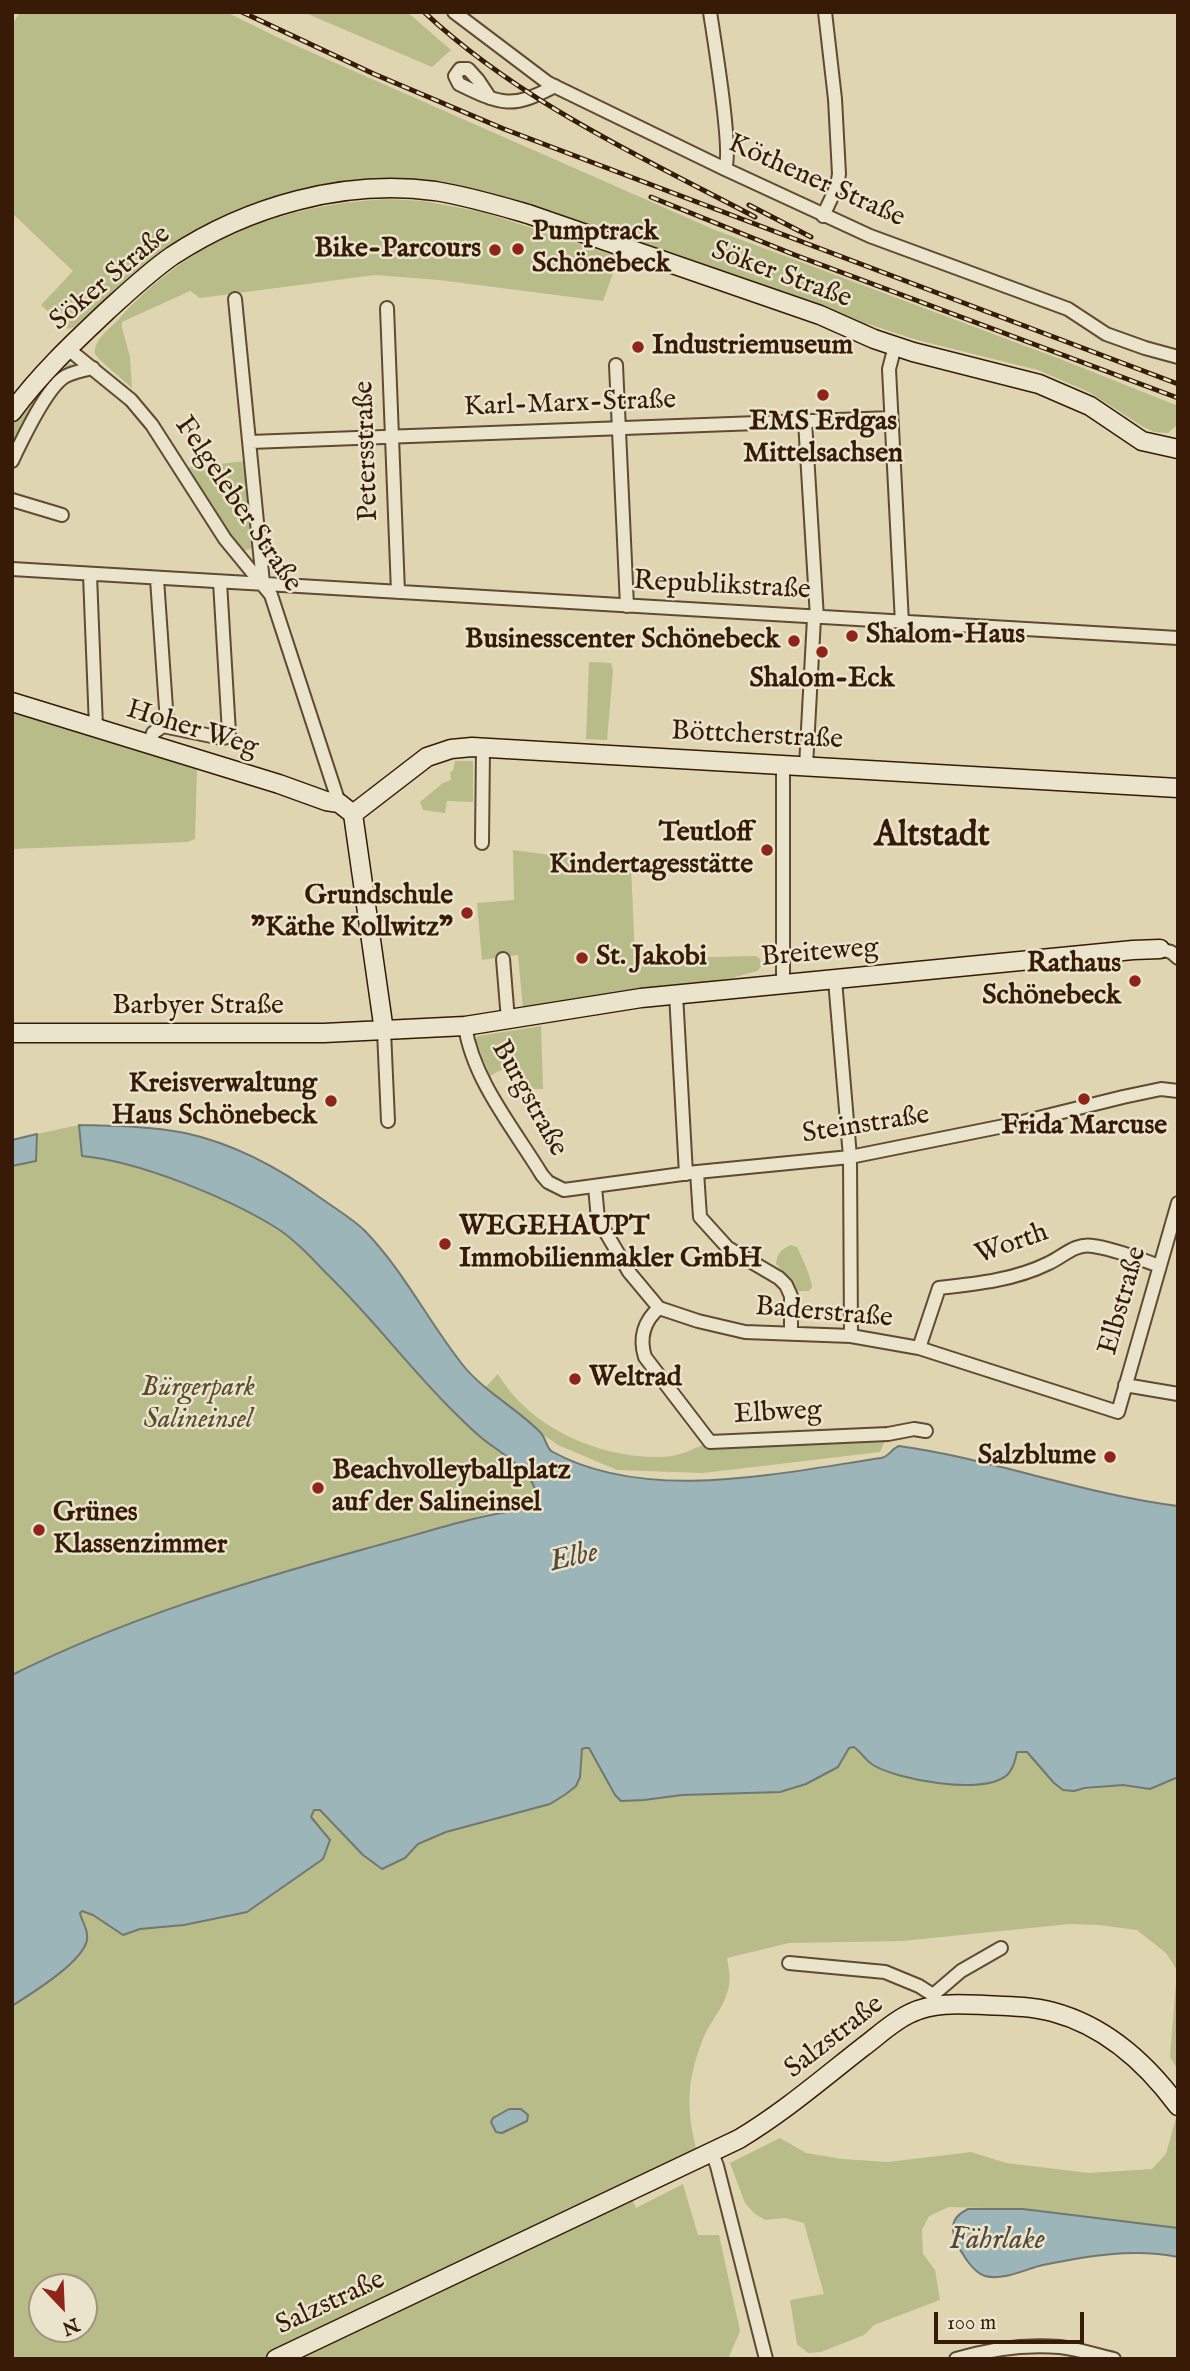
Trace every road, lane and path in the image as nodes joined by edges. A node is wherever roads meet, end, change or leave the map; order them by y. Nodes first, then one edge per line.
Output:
1 (454, 12) edge
2 (710, 12) edge
3 (825, 12) edge
4 (555, 86) junction
5 (490, 98) dead end
6 (725, 169) junction
7 (823, 216) junction
8 (235, 299) dead end
9 (387, 308) dead end
10 (895, 346) junction
11 (67, 348) junction
12 (1178, 358) edge
13 (616, 365) dead end
14 (93, 368) junction
15 (12, 412) edge
16 (891, 418) junction
17 (805, 421) junction
18 (617, 428) junction
19 (393, 436) junction
20 (250, 442) junction
21 (1178, 449) edge
22 (12, 461) edge
23 (12, 500) edge
24 (62, 515) dead end
25 (12, 569) edge
26 (90, 575) junction
27 (157, 579) junction
28 (220, 582) junction
29 (263, 583) junction
30 (398, 592) junction
31 (627, 606) junction
32 (816, 618) junction
33 (902, 623) junction
34 (1178, 638) edge
35 (12, 702) edge
36 (163, 726) junction
37 (96, 727) junction
38 (149, 745) junction
39 (484, 747) junction
40 (783, 765) junction
41 (806, 766) junction
42 (1178, 788) edge
43 (346, 808) junction
44 (482, 843) dead end
45 (1160, 949) joint
46 (1178, 958) edge
47 (503, 959) dead end
48 (835, 980) junction
49 (782, 984) junction
50 (676, 994) junction
51 (508, 1020) junction
52 (465, 1026) junction
53 (384, 1031) junction
54 (12, 1033) edge
55 (1178, 1091) edge
56 (388, 1121) dead end
57 (850, 1157) junction
58 (691, 1173) junction
59 (595, 1187) junction
60 (558, 1189) joint
61 (1178, 1203) edge
62 (1160, 1266) junction
63 (659, 1308) junction
64 (791, 1333) junction
65 (851, 1336) junction
66 (919, 1348) junction
67 (1125, 1385) junction
68 (1178, 1394) edge
69 (1118, 1412) joint
70 (926, 1431) dead end
71 (1001, 1948) dead end
72 (789, 1964) dead end
73 (934, 2000) junction
74 (1178, 2106) edge
75 (712, 2153) junction
76 (276, 2359) edge
77 (766, 2359) edge
78 (956, 2359) edge
79 (1114, 2359) edge

1 - 4 street, Köthener Straße
2 - 6 street
3 - 7 street
4 - 5 street
4 - 6 street, Köthener Straße
6 - 7 street, Köthener Straße
7 - 12 street, Köthener Straße
8 - 20 street
9 - 19 street, Petersstraße
10 - 11 street, Söker Straße
10 - 16 street
10 - 21 street, Söker Straße
11 - 14 street, Felgeleber Straße
11 - 15 street, Söker Straße
13 - 18 street
14 - 22 street
14 - 29 street, Felgeleber Straße
16 - 17 street, Karl-Marx-Straße
16 - 33 street
17 - 18 street, Karl-Marx-Straße
17 - 32 street
18 - 19 street, Karl-Marx-Straße
18 - 31 street
19 - 20 street, Karl-Marx-Straße
19 - 30 street, Petersstraße
20 - 29 street
23 - 24 street
25 - 26 street, Republikstraße
26 - 27 street, Republikstraße
26 - 37 street
27 - 28 street, Republikstraße
27 - 36 street
28 - 29 street, Republikstraße
28 - 36 street
29 - 30 street, Republikstraße
29 - 43 street, Felgeleber Straße
30 - 31 street, Republikstraße
31 - 32 street, Republikstraße
32 - 33 street, Republikstraße
32 - 41 street
33 - 34 street, Republikstraße
35 - 37 street, Hoher Weg
36 - 38 street
37 - 38 street, Hoher Weg
38 - 43 street, Hoher Weg
39 - 40 street, Böttcherstraße
39 - 43 street, Böttcherstraße
39 - 44 street
40 - 41 street, Böttcherstraße
40 - 49 street
41 - 42 street, Böttcherstraße
43 - 53 street, Felgeleber Straße
45 - 46 street, Breiteweg
45 - 48 street, Breiteweg
47 - 51 street
48 - 49 street, Breiteweg
48 - 57 street
49 - 50 street, Breiteweg
50 - 51 street, Breiteweg
50 - 58 street
51 - 52 street, Breiteweg
52 - 53 street, Barbyer Straße
52 - 60 street, Burgstraße
53 - 54 street, Barbyer Straße
53 - 56 street
55 - 57 street, Steinstraße
57 - 58 street, Steinstraße
57 - 65 street
58 - 59 street, Steinstraße
58 - 64 street
59 - 60 street, Steinstraße
59 - 63 street
61 - 62 street, Elbstraße
62 - 66 street, Worth
62 - 67 street, Elbstraße
63 - 64 street, Baderstraße
63 - 70 street, Elbweg
64 - 65 street, Baderstraße
65 - 66 street, Baderstraße
66 - 69 street, Baderstraße
67 - 68 street
67 - 69 street, Elbstraße
71 - 73 street
72 - 73 street
73 - 74 street, Salzstraße
73 - 75 street, Salzstraße
75 - 76 street, Salzstraße
75 - 77 street
78 - 79 street

